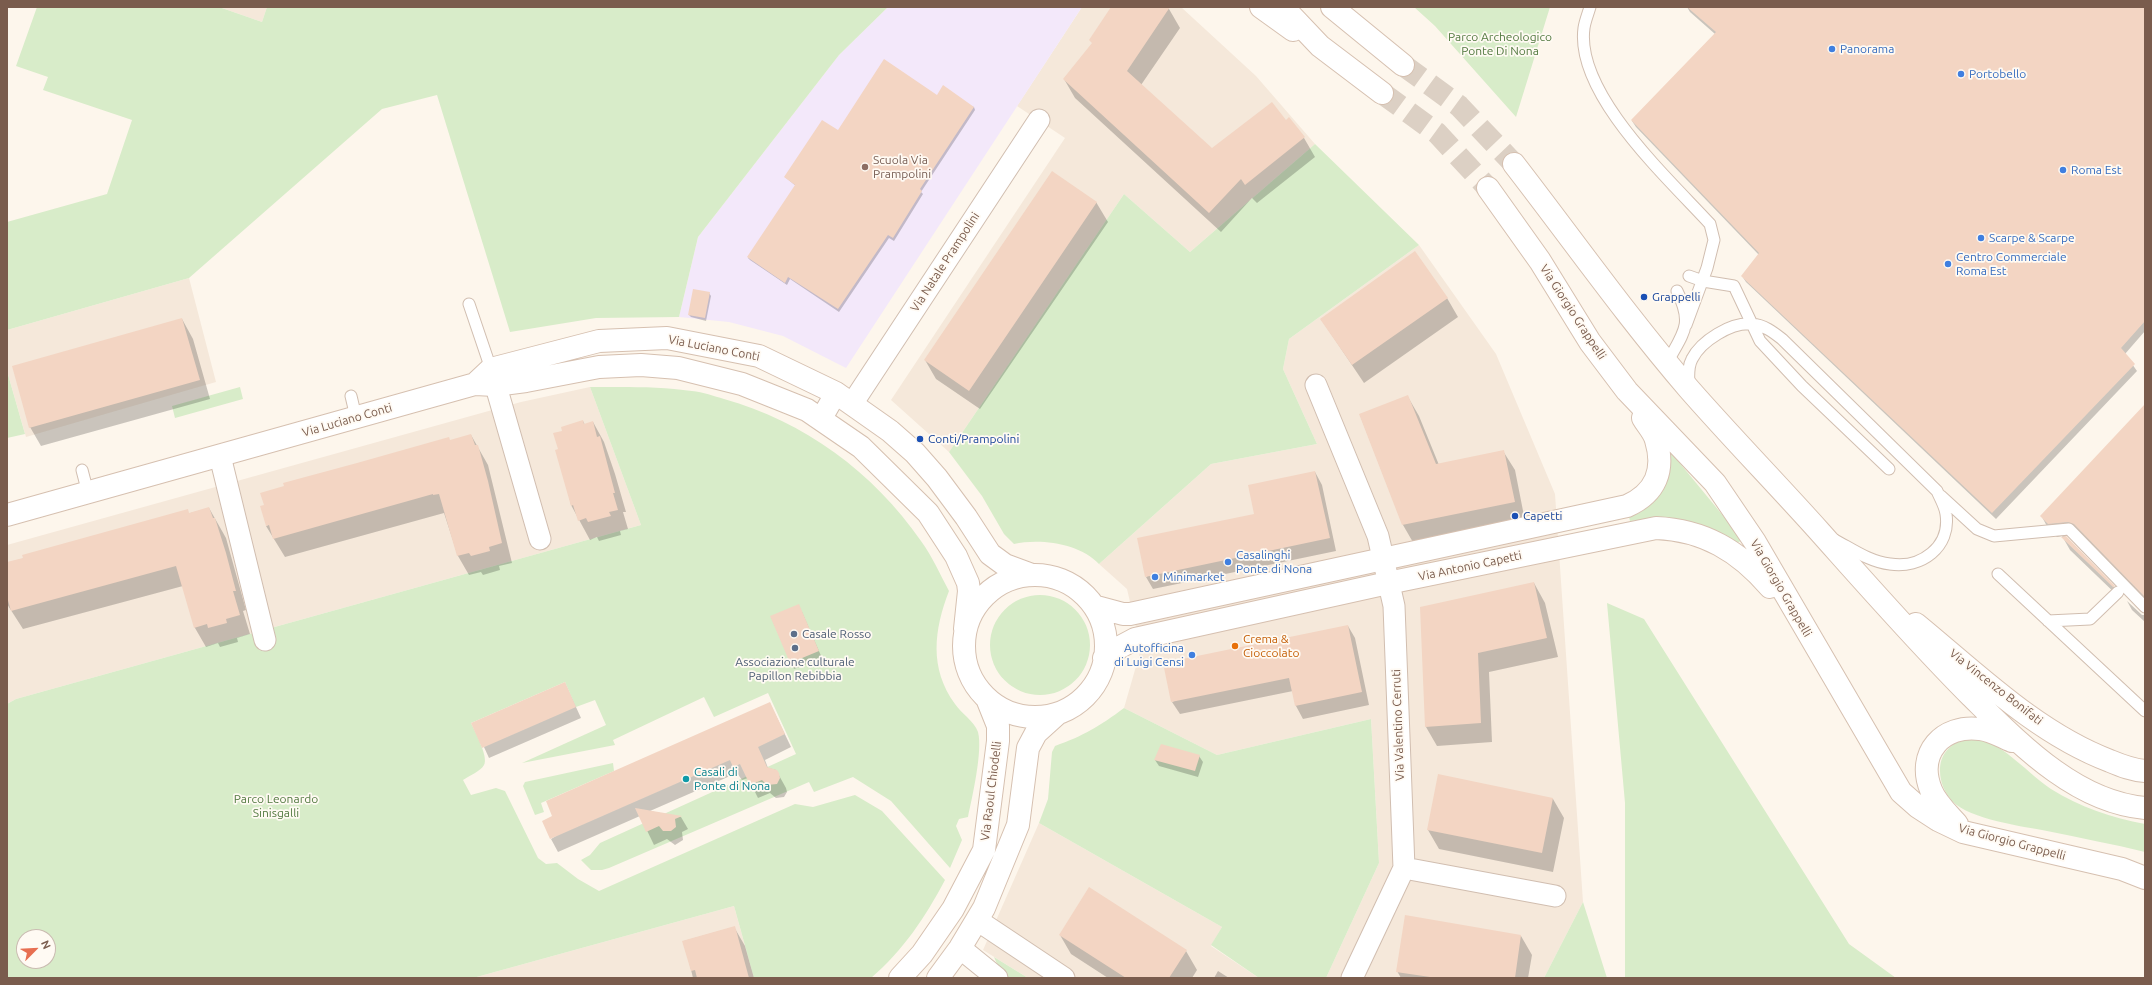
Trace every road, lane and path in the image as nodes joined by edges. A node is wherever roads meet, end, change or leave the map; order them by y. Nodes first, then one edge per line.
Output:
1 (1261, 7) edge
2 (1283, 7) edge
3 (1332, 7) edge
4 (1590, 7) edge
5 (1320, 46) junction
6 (1404, 65) tunnel mouth
7 (1382, 92) tunnel mouth
8 (1039, 120) dead end
9 (1514, 164) tunnel mouth
10 (1488, 188) tunnel mouth
11 (1689, 276) dead end
12 (1702, 281) junction
13 (1677, 291) dead end
14 (469, 304) dead end
15 (1752, 324) junction
16 (1686, 325) junction
17 (1667, 363) junction
18 (487, 379) junction
19 (1316, 385) dead end
20 (1689, 389) junction
21 (1627, 391) junction
22 (351, 396) dead end
23 (844, 399) junction
24 (356, 417) junction
25 (821, 419) junction
26 (220, 456) junction
27 (1889, 469) dead end
28 (82, 470) dead end
29 (1937, 491) junction
30 (88, 493) junction
31 (7, 515) edge
32 (1820, 532) junction
33 (540, 540) dead end
34 (1384, 559) junction
35 (1032, 574) junction
36 (1998, 574) dead end
37 (1861, 579) junction
38 (1388, 583) junction
39 (2118, 592) dead end
40 (1097, 607) junction
41 (2145, 607) edge
42 (2048, 621) junction
43 (966, 629) junction
44 (1806, 631) junction
45 (265, 640) dead end
46 (1104, 658) junction
47 (988, 701) junction
48 (2145, 711) edge
49 (1057, 714) junction
50 (2022, 745) junction
51 (2145, 771) edge
52 (2145, 808) edge
53 (1963, 832) junction
54 (1404, 868) junction
55 (2145, 878) edge
56 (1555, 896) dead end
57 (976, 920) junction
58 (960, 948) junction
59 (900, 978) edge
60 (938, 978) edge
61 (997, 978) edge
62 (1064, 978) edge
63 (1352, 978) edge

1 - 5 main road
2 - 5 main road
3 - 6 main road
4 - 12 lane
5 - 7 main road
8 - 23 street, Via Natale Prampolini
9 - 17 main road
10 - 21 main road, Via Giorgio Grappelli
11 - 12 lane
12 - 15 lane
12 - 16 lane
13 - 16 lane
14 - 18 lane
15 - 20 lane
15 - 27 lane
15 - 29 lane
16 - 17 lane
17 - 20 main road
18 - 23 main road, Via Luciano Conti
18 - 24 main road, Via Luciano Conti
18 - 25 main road, Via Luciano Conti
18 - 33 street
19 - 34 street
20 - 32 main road
21 - 34 main road, Via Antonio Capetti
21 - 44 main road, Via Giorgio Grappelli
22 - 24 lane
23 - 25 street
23 - 35 main road, Via Luciano Conti
24 - 26 main road, Via Luciano Conti
25 - 43 main road, Via Luciano Conti
26 - 30 main road, Via Luciano Conti
26 - 45 street
28 - 30 lane
29 - 32 lane
29 - 41 lane
30 - 31 main road, Via Luciano Conti
32 - 37 main road
34 - 38 street, Via Valentino Cerruti
34 - 40 main road, Via Antonio Capetti
35 - 40 main road
35 - 43 main road
36 - 42 lane
37 - 50 main road
37 - 51 main road, Via Vincenzo Bonifati
38 - 44 main road, Via Antonio Capetti
38 - 46 main road, Via Antonio Capetti
38 - 54 street, Via Valentino Cerruti
39 - 42 lane
40 - 46 main road
42 - 48 lane
43 - 47 main road
44 - 53 main road, Via Giorgio Grappelli
46 - 49 main road
47 - 49 main road
47 - 59 main road, Via Raoul Chiodelli
49 - 57 main road, Via Raoul Chiodelli
50 - 52 main road
50 - 53 main road
53 - 55 main road, Via Giorgio Grappelli
54 - 56 street
54 - 63 street, Via Valentino Cerruti
57 - 58 main road, Via Raoul Chiodelli
57 - 62 street
58 - 60 main road, Via Raoul Chiodelli
58 - 61 street

